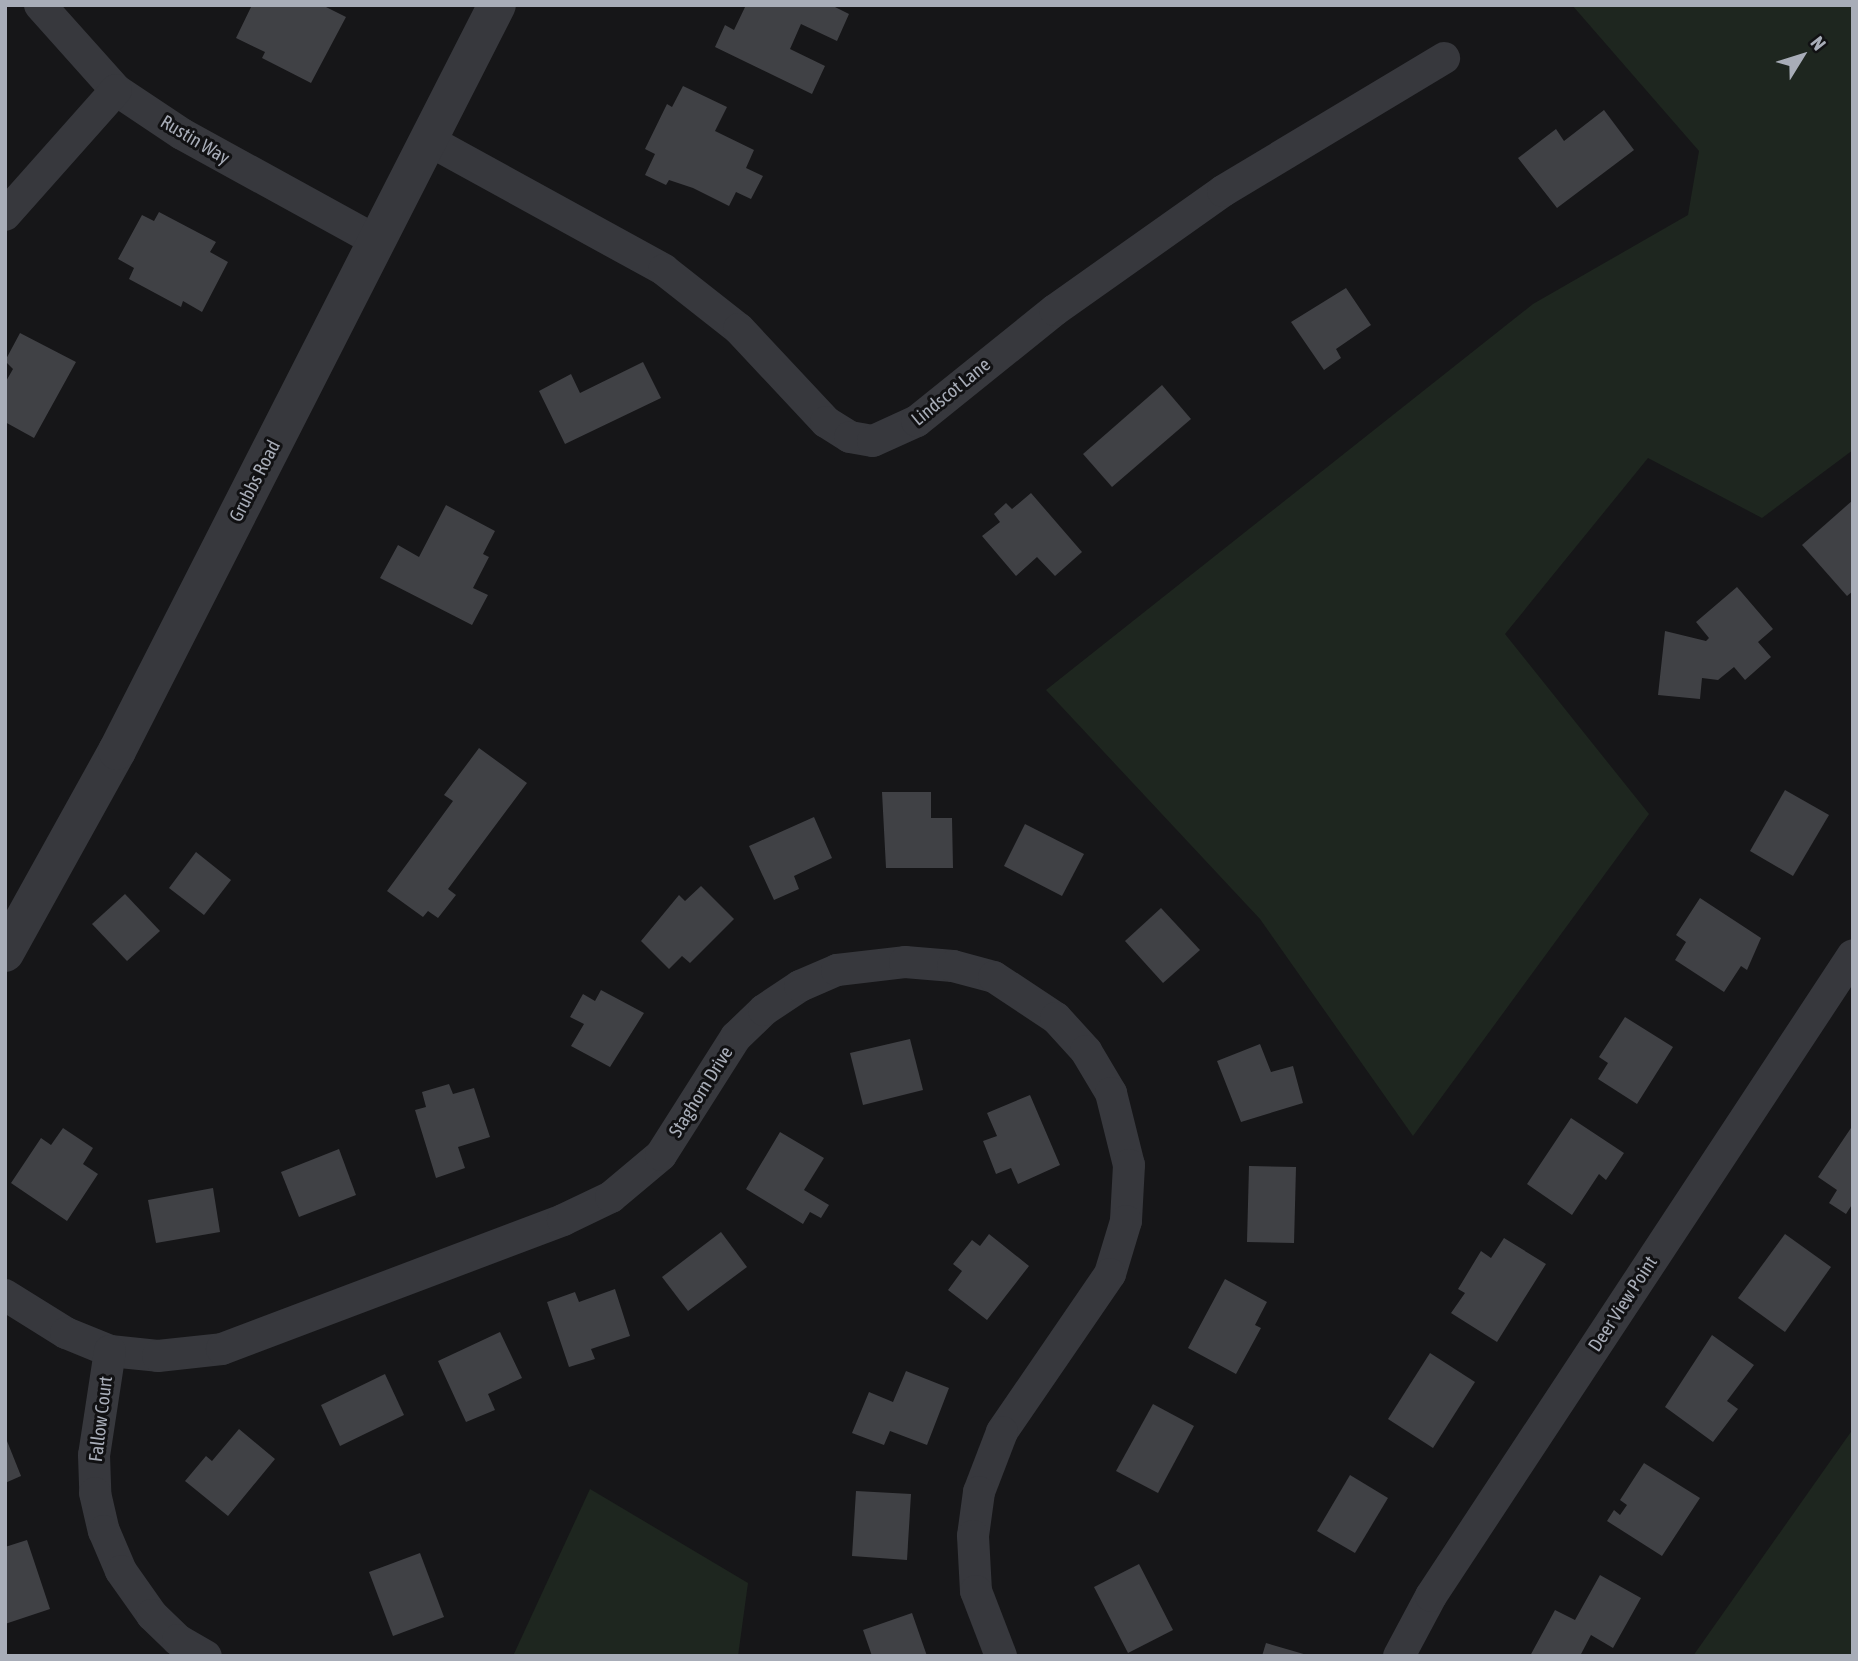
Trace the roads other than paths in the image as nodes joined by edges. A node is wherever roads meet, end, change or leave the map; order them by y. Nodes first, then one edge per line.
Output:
1 (40, 5) edge
2 (497, 5) edge
3 (1444, 58) dead end
4 (116, 90) junction
5 (428, 140) junction
6 (5, 215) edge
7 (375, 240) junction
8 (5, 953) edge
9 (1853, 955) edge
10 (5, 1295) edge
11 (110, 1351) junction
12 (206, 1656) edge
13 (1001, 1656) edge
14 (1399, 1656) edge

1 - 4 street, Rustin Way
2 - 5 street, Grubbs Road
3 - 5 street, Lindscot Lane
4 - 6 street
4 - 7 street, Rustin Way
5 - 7 street, Grubbs Road
7 - 8 street, Grubbs Road
9 - 14 street, Deer View Point
10 - 11 street, Staghorn Drive
11 - 12 street, Fallow Court
11 - 13 street, Staghorn Drive

